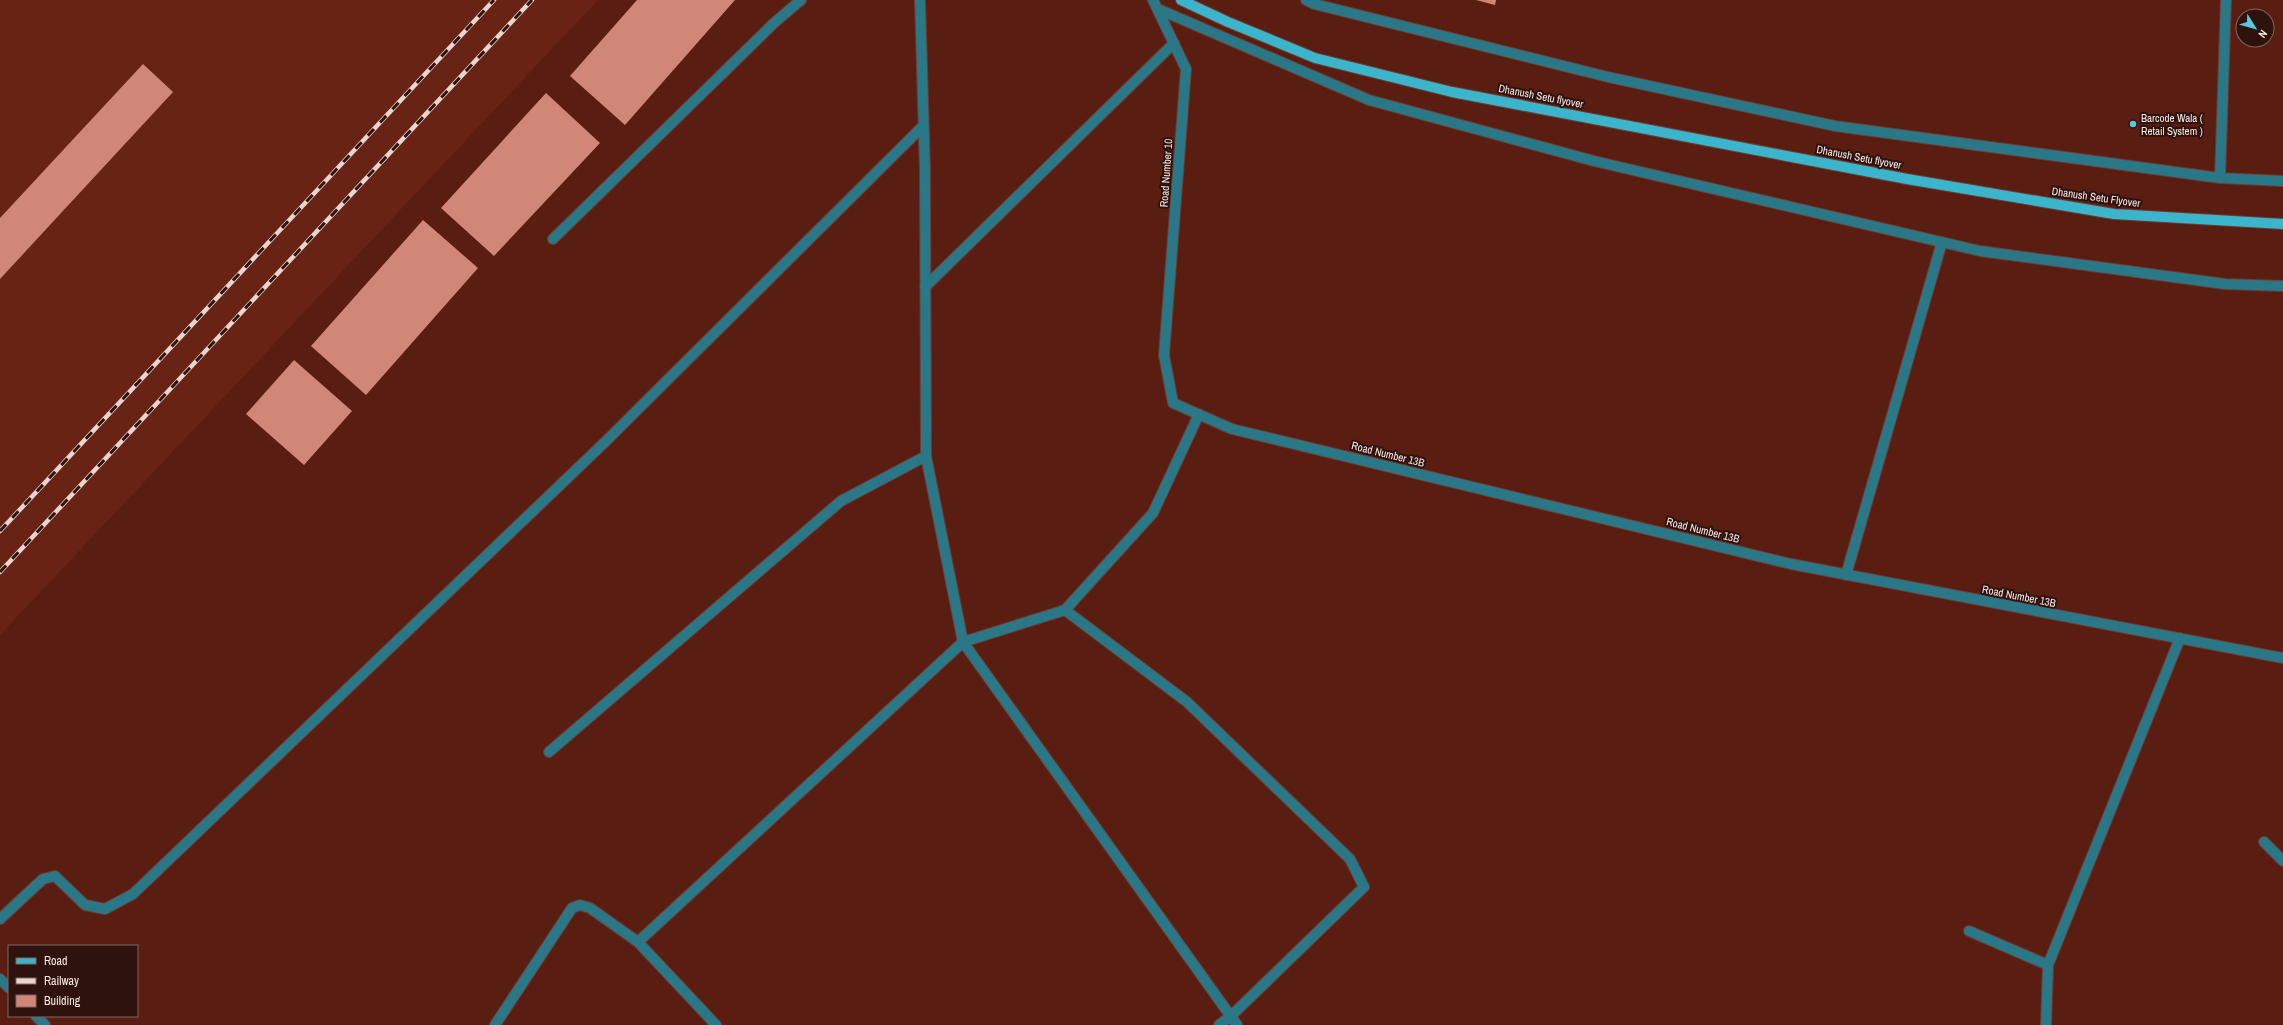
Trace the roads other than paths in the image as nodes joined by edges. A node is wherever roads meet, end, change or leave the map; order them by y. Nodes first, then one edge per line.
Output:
1 (800, 0) edge
2 (920, 0) edge
3 (1153, 0) edge
4 (1181, 0) edge
5 (1306, 0) edge
6 (2226, 0) edge
7 (1158, 9) junction
8 (1174, 43) junction
9 (922, 127) junction
10 (2220, 178) junction
11 (1907, 179) joint
12 (2283, 181) edge
13 (2283, 224) edge
14 (553, 239) dead end
15 (1942, 242) junction
16 (2283, 286) edge
17 (925, 287) junction
18 (1164, 355) joint
19 (1199, 414) junction
20 (926, 456) junction
21 (1846, 575) junction
22 (1065, 610) junction
23 (2180, 638) junction
24 (963, 642) junction
25 (2283, 658) edge
26 (549, 752) dead end
27 (2264, 842) dead end
28 (2283, 861) edge
29 (0, 920) edge
30 (1969, 931) dead end
31 (638, 942) junction
32 (2048, 965) junction
33 (0, 979) edge
34 (8, 987) edge
35 (1231, 1016) junction
36 (37, 1017) edge
37 (45, 1025) edge
38 (495, 1025) edge
39 (716, 1025) edge
40 (1219, 1025) edge
41 (1237, 1025) edge
42 (2046, 1025) edge

1 - 14 street
2 - 9 street
3 - 7 street, Road Number 10
4 - 11 main road, Dhanush Setu flyover
5 - 10 street
6 - 10 street
7 - 8 street, Road Number 10
7 - 15 street
8 - 17 street
8 - 18 street, Road Number 10
9 - 17 street
9 - 29 street
10 - 12 street
11 - 13 main road, Dhanush Setu Flyover
15 - 16 street
15 - 21 street
17 - 20 street
18 - 19 street, Road Number 13B
19 - 21 street, Road Number 13B
19 - 22 street
20 - 24 street
20 - 26 street
21 - 23 street, Road Number 13B
22 - 24 street
22 - 35 street
23 - 25 street, Road Number 13B
23 - 32 street
24 - 31 street
24 - 35 street
27 - 28 street
30 - 32 street
31 - 38 street
31 - 39 street
32 - 42 street
33 - 34 street
35 - 40 street
35 - 41 street
36 - 37 street

